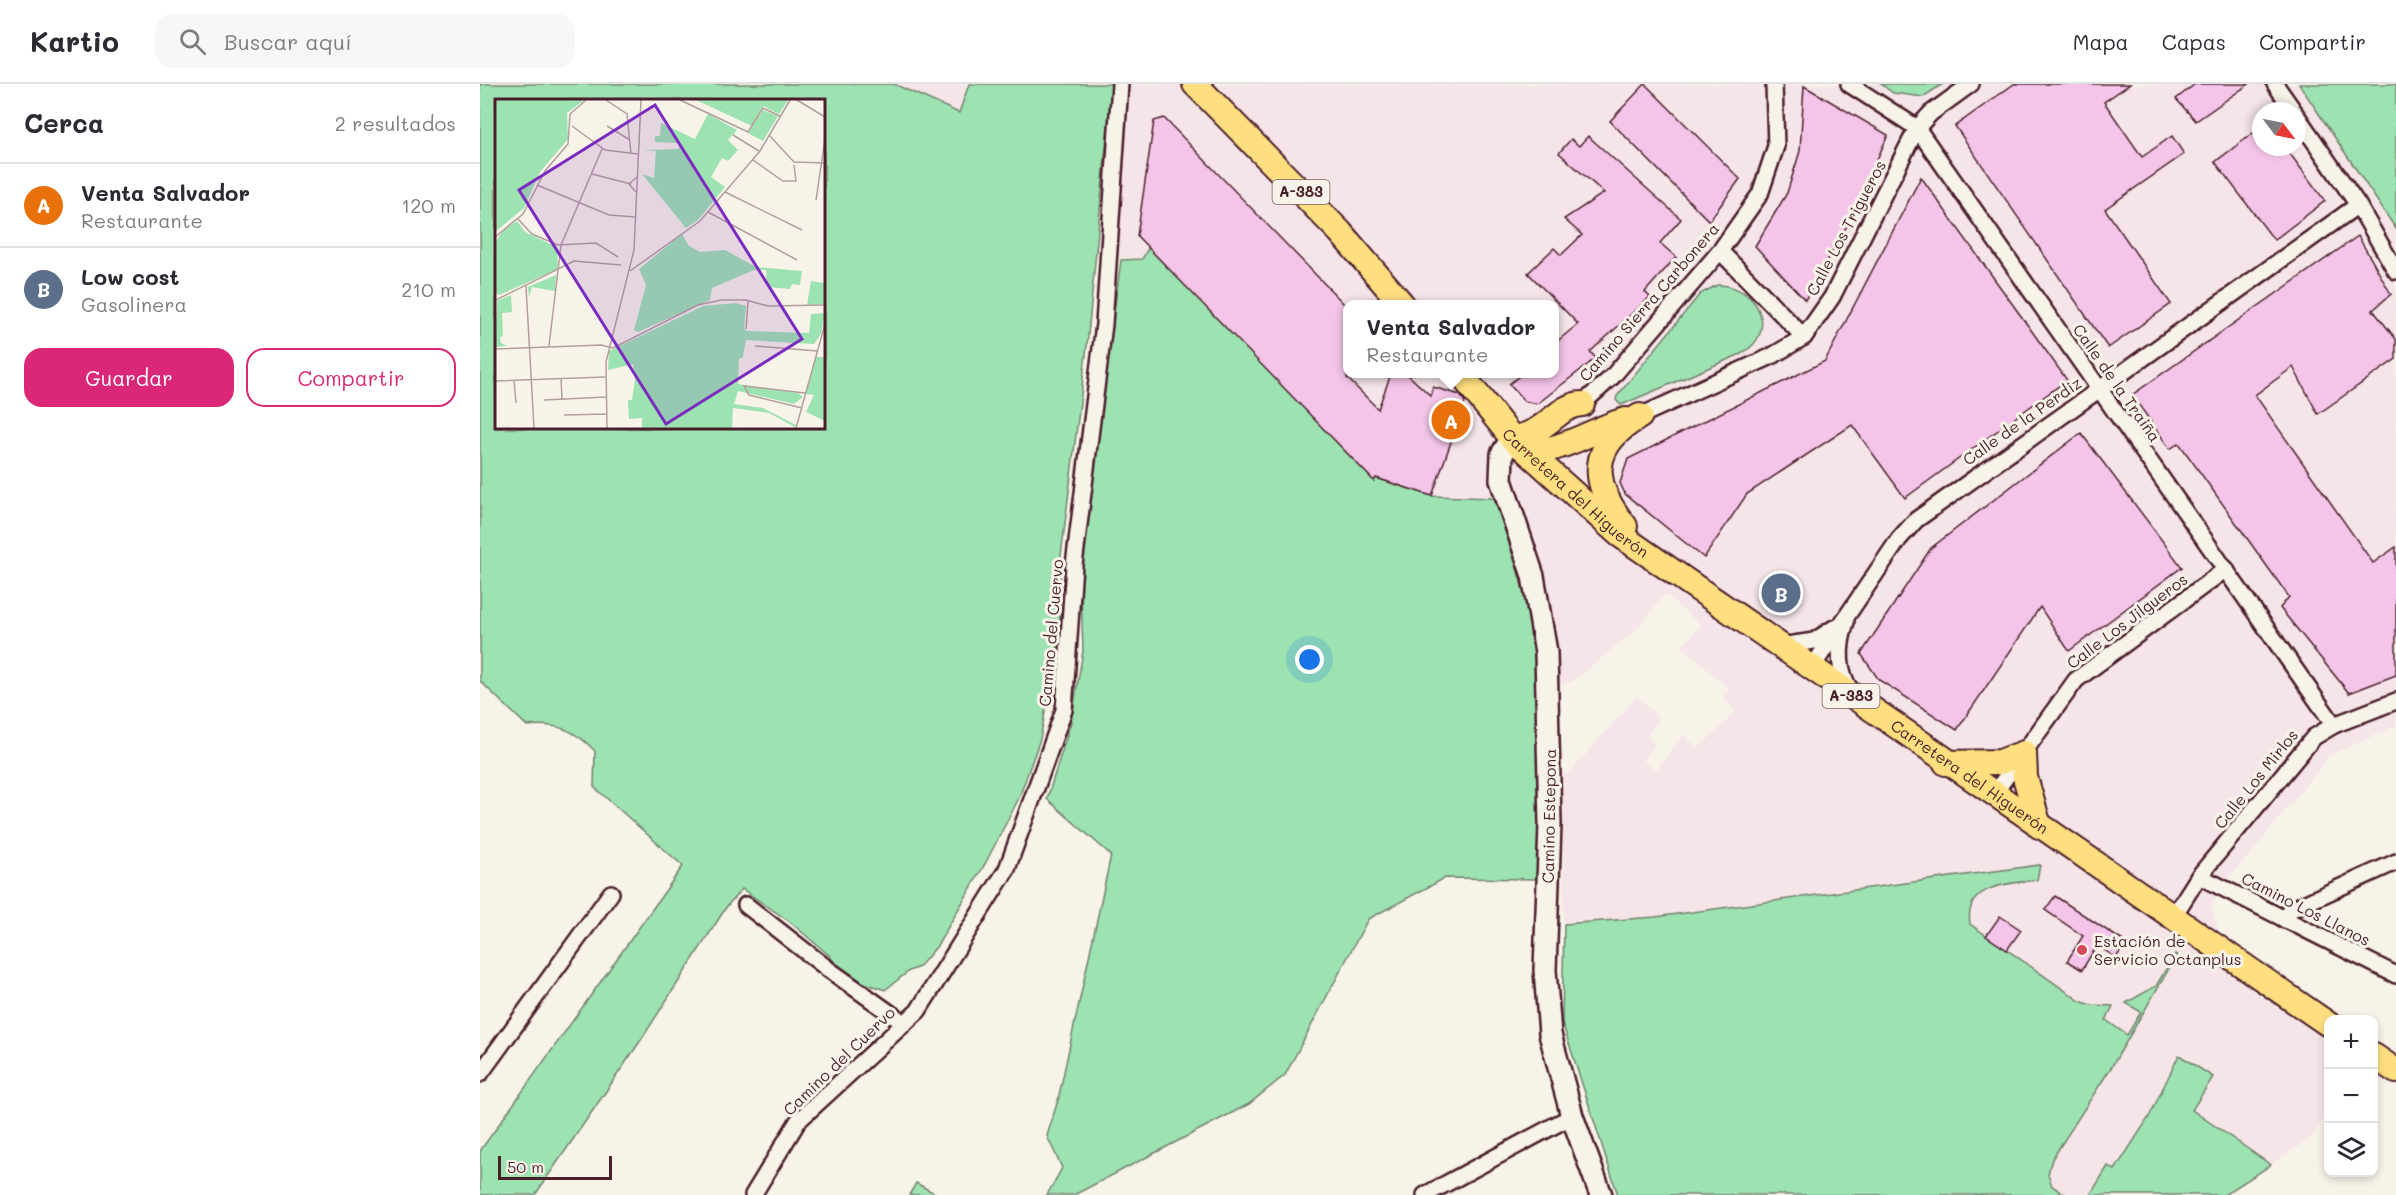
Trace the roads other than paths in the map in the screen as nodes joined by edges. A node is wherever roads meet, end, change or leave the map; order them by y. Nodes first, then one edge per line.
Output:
1 (1120, 84) edge
2 (1196, 84) edge
3 (1774, 84) edge
4 (1849, 84) edge
5 (1971, 84) edge
6 (2275, 84) edge
7 (2288, 102) edge
8 (1917, 128) junction
9 (2306, 129) edge
10 (2358, 205) junction
11 (1720, 251) junction
12 (2396, 271) edge
13 (1399, 300) edge
14 (1804, 338) junction
15 (1464, 378) edge
16 (2099, 388) junction
17 (1586, 401) junction
18 (1640, 416) junction
19 (1596, 430) junction
20 (1527, 450) junction
21 (2226, 569) junction
22 (1669, 570) junction
23 (1851, 609) junction
24 (1841, 623) junction
25 (1778, 645) junction
26 (1811, 669) junction
27 (1857, 701) junction
28 (2396, 701) edge
29 (2334, 725) junction
30 (2024, 753) junction
31 (1946, 763) junction
32 (1994, 795) junction
33 (2039, 826) junction
34 (2396, 862) edge
35 (2199, 876) junction
36 (611, 893) dead end
37 (746, 904) dead end
38 (2173, 917) junction
39 (2285, 920) junction
40 (2396, 975) edge
41 (2324, 1021) edge
42 (904, 1023) junction
43 (2378, 1059) edge
44 (2396, 1071) edge
45 (480, 1074) edge
46 (1572, 1116) junction
47 (753, 1195) edge
48 (1425, 1195) edge
49 (1601, 1195) edge

1 - 42 street, Camino del Cuervo
2 - 13 main road, A-383
3 - 11 street, Camino Sierra Carbonera
4 - 8 street, Calle de la Traiña
5 - 8 street, Calle Los Trigueros
6 - 7 street
8 - 14 street, Calle Los Trigueros
8 - 16 street, Calle de la Traiña
9 - 10 street
10 - 12 street
10 - 16 street, Calle de la Perdiz
11 - 14 street
11 - 17 street, Camino Sierra Carbonera
14 - 18 street, Calle Los Trigueros
15 - 20 main road, Carretera del Higuerón / A-383
16 - 21 street, Calle de la Traiña
16 - 23 street, Calle de la Perdiz
17 - 19 main road
17 - 20 main road
18 - 19 main road
18 - 22 main road
19 - 20 main road
20 - 22 main road, Carretera del Higuerón / A-383
20 - 46 main road, Camino Estepona
21 - 29 street, Calle de la Traiña
21 - 30 street, Calle Los Jilgueros
22 - 25 main road, Carretera del Higuerón / A-383
23 - 24 street, Calle de la Perdiz
23 - 27 street, Calle de la Perdiz
24 - 25 street, Calle de la Perdiz
24 - 26 street, Calle de la Perdiz
25 - 26 main road, Carretera del Higuerón / A-383
26 - 27 main road, Carretera del Higuerón / A-383
27 - 31 main road, Carretera del Higuerón / A-383
28 - 29 street, Calle Los Mirlos
29 - 35 street, Calle Los Mirlos
30 - 31 main road
30 - 32 street, Calle Los Jilgueros
30 - 33 main road
31 - 32 main road, Carretera del Higuerón / A-383
32 - 33 main road, Carretera del Higuerón / A-383
33 - 38 main road, Carretera del Higuerón / A-383
34 - 39 street
35 - 38 street, Calle Los Mirlos
35 - 39 street, Camino Los Llanos
36 - 45 street
37 - 42 street
38 - 41 main road, Carretera del Higuerón / A-383
39 - 40 street, Camino Los Llanos
42 - 47 street, Camino del Cuervo
43 - 44 main road
46 - 48 street
46 - 49 main road, Camino Estepona

